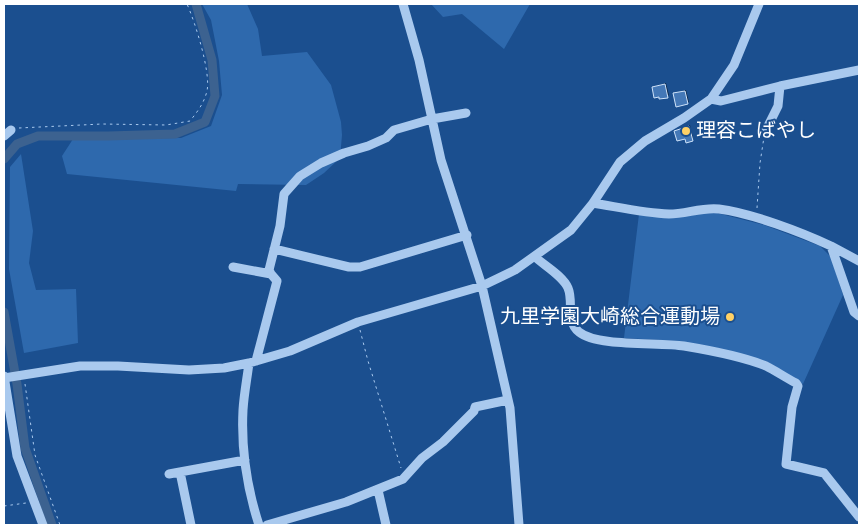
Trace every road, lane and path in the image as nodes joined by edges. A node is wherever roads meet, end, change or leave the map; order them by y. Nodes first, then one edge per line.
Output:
1 (186, 4) edge
2 (403, 4) edge
3 (759, 4) edge
4 (859, 70) edge
5 (780, 86) junction
6 (712, 99) junction
7 (466, 113) dead end
8 (432, 120) junction
9 (766, 130) joint
10 (8, 133) edge
11 (593, 203) junction
12 (756, 219) junction
13 (466, 235) junction
14 (831, 246) junction
15 (274, 249) junction
16 (535, 257) junction
17 (859, 261) edge
18 (233, 268) dead end
19 (271, 274) junction
20 (482, 286) junction
21 (859, 316) edge
22 (358, 322) junction
23 (253, 362) junction
24 (23, 375) junction
25 (5, 377) edge
26 (508, 400) junction
27 (245, 460) junction
28 (180, 472) junction
29 (169, 474) dead end
30 (404, 478) junction
31 (378, 490) junction
32 (34, 501) junction
33 (4, 506) edge
34 (859, 517) edge
35 (43, 525) edge
36 (60, 525) edge
37 (191, 525) edge
38 (259, 525) edge
39 (267, 525) edge
40 (386, 525) edge
41 (519, 525) edge

1 - 10 path
2 - 8 street
3 - 6 street
4 - 5 street
5 - 6 street
5 - 9 street
6 - 11 street
7 - 8 street
8 - 13 street
8 - 15 street
9 - 12 path
11 - 12 street
11 - 16 street
12 - 14 street
13 - 15 street
13 - 20 street
14 - 17 street
14 - 21 street
15 - 19 street
16 - 20 street
16 - 34 street
18 - 19 street
19 - 23 street
20 - 22 street
20 - 26 street
22 - 23 street
22 - 30 path
23 - 24 street
23 - 27 street
24 - 25 street
24 - 36 path
25 - 32 street
26 - 30 street
26 - 41 street
27 - 28 street
27 - 38 street
28 - 29 street
28 - 37 street
30 - 31 street
31 - 39 street
31 - 40 street
32 - 33 path
32 - 35 street

